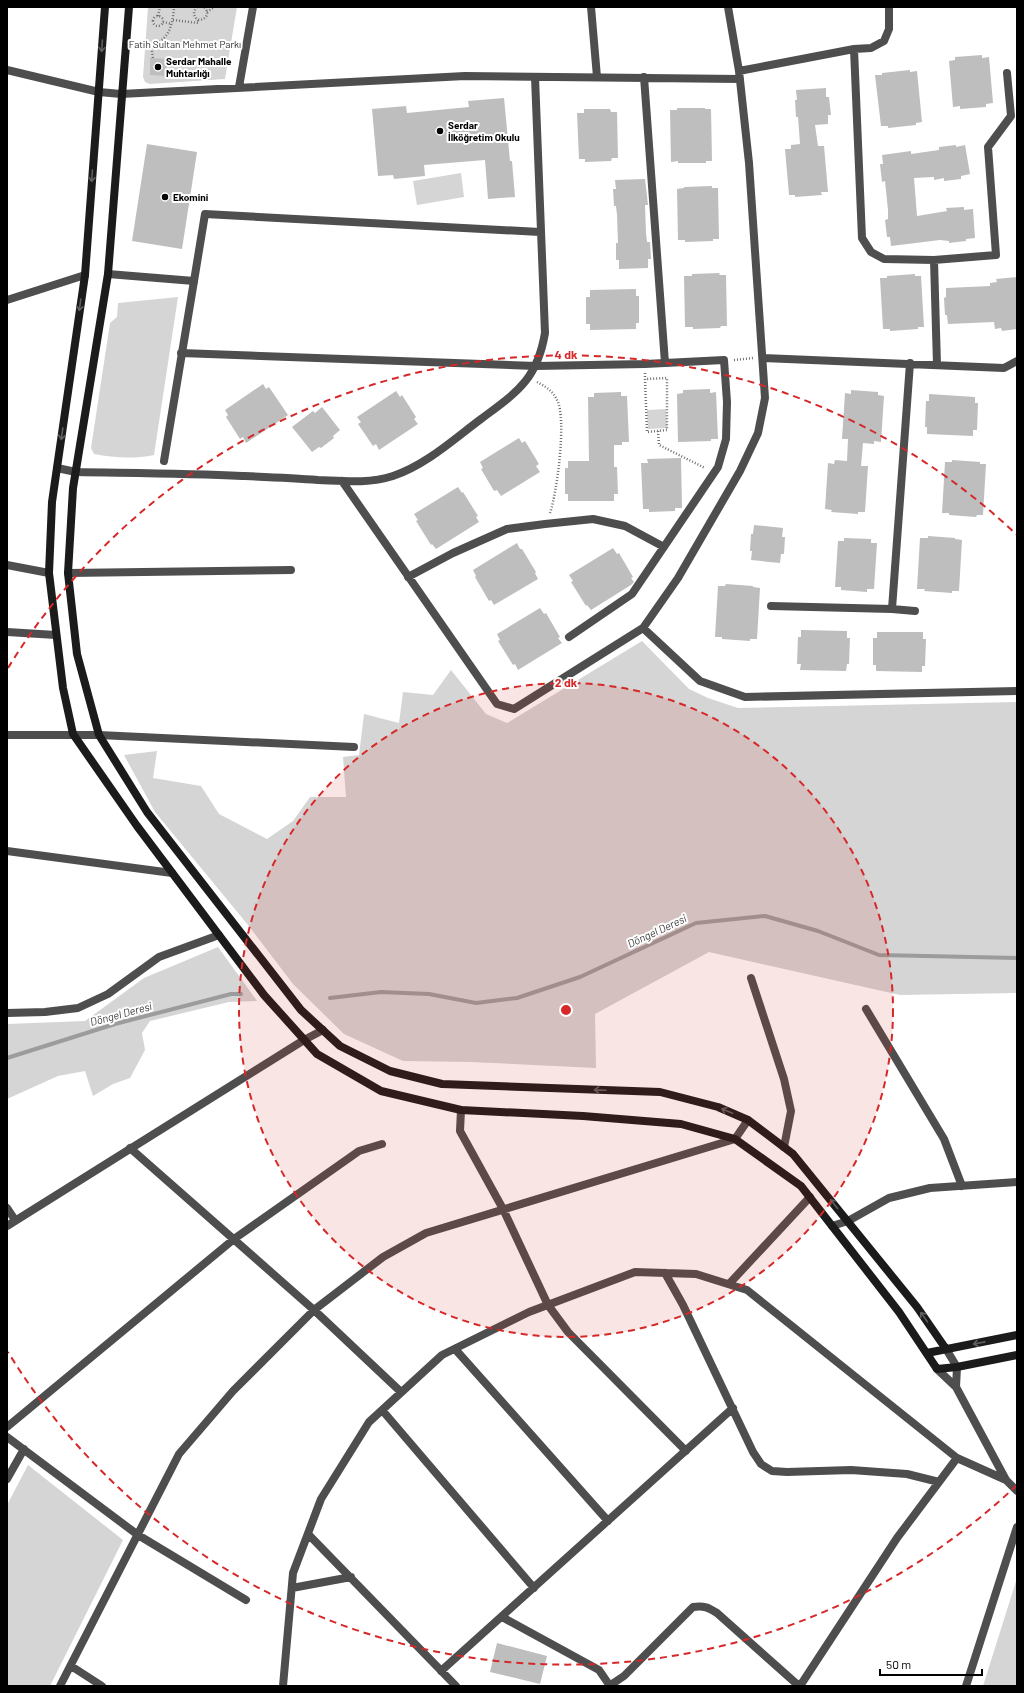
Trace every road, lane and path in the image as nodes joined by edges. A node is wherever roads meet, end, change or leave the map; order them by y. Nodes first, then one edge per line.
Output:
1 (104, 7) edge
2 (129, 7) edge
3 (160, 7) edge
4 (174, 7) edge
5 (197, 7) edge
6 (204, 7) edge
7 (214, 7) edge
8 (253, 7) edge
9 (591, 7) edge
10 (728, 7) edge
11 (889, 7) edge
12 (207, 12) junction
13 (158, 16) junction
14 (173, 20) junction
15 (198, 20) junction
16 (163, 22) junction
17 (172, 24) junction
18 (125, 44) junction
19 (152, 45) junction
20 (854, 49) junction
21 (153, 58) dead end
22 (7, 70) edge
23 (1007, 73) dead end
24 (739, 75) junction
25 (535, 77) junction
26 (597, 77) junction
27 (644, 77) junction
28 (239, 87) junction
29 (99, 92) junction
30 (121, 94) junction
31 (540, 232) junction
32 (934, 260) junction
33 (108, 274) junction
34 (85, 275) junction
35 (194, 281) junction
36 (7, 300) edge
37 (181, 353) junction
38 (763, 358) junction
39 (724, 360) junction
40 (1017, 361) edge
41 (665, 363) junction
42 (910, 363) junction
43 (645, 364) junction
44 (937, 365) junction
45 (536, 366) junction
46 (529, 378) junction
47 (645, 380) junction
48 (658, 431) junction
49 (164, 461) dead end
50 (57, 468) junction
51 (76, 472) junction
52 (714, 473) junction
53 (342, 481) junction
54 (545, 524) junction
55 (664, 547) junction
56 (7, 565) edge
57 (291, 570) dead end
58 (49, 573) junction
59 (68, 573) junction
60 (408, 578) junction
61 (771, 606) dead end
62 (892, 609) junction
63 (915, 611) dead end
64 (643, 628) junction
65 (7, 632) edge
66 (56, 635) junction
67 (569, 637) dead end
68 (1017, 691) edge
69 (73, 734) junction
70 (7, 735) edge
71 (99, 735) junction
72 (354, 747) dead end
73 (7, 850) edge
74 (172, 873) junction
75 (219, 935) junction
76 (750, 978) dead end
77 (866, 1009) dead end
78 (7, 1013) edge
79 (324, 1030) junction
80 (304, 1040) junction
81 (461, 1110) junction
82 (748, 1120) junction
83 (735, 1140) junction
84 (382, 1144) dead end
85 (784, 1147) junction
86 (130, 1148) junction
87 (1017, 1182) edge
88 (962, 1186) junction
89 (810, 1197) junction
90 (7, 1208) edge
91 (503, 1209) junction
92 (15, 1220) junction
93 (848, 1221) junction
94 (7, 1226) edge
95 (832, 1226) junction
96 (234, 1239) junction
97 (665, 1273) junction
98 (729, 1284) junction
99 (548, 1305) junction
100 (314, 1310) junction
101 (1017, 1335) edge
102 (455, 1349) junction
103 (946, 1349) junction
104 (927, 1353) junction
105 (1017, 1355) edge
106 (957, 1367) junction
107 (937, 1369) junction
108 (956, 1387) junction
109 (401, 1392) junction
110 (733, 1408) junction
111 (382, 1410) junction
112 (7, 1427) edge
113 (7, 1438) edge
114 (24, 1448) junction
115 (686, 1451) junction
116 (957, 1458) junction
117 (7, 1479) edge
118 (1006, 1480) junction
119 (939, 1482) junction
120 (1017, 1491) edge
121 (608, 1521) junction
122 (1017, 1527) edge
123 (308, 1534) junction
124 (138, 1535) junction
125 (351, 1577) junction
126 (292, 1588) junction
127 (534, 1588) junction
128 (246, 1600) dead end
129 (502, 1617) junction
130 (71, 1666) junction
131 (442, 1671) junction
132 (60, 1686) edge
133 (102, 1686) edge
134 (283, 1686) edge
135 (456, 1686) edge
136 (610, 1686) edge
137 (800, 1686) edge
138 (966, 1686) edge

1 -> 29 main road
2 - 18 main road
3 - 13 path
4 - 14 path
5 - 15 path
6 - 12 path
7 - 12 path
8 - 28 street
9 - 26 street
10 - 24 street
11 - 20 street
12 - 15 path
13 - 16 path
13 - 16 path
14 - 15 path
14 - 17 path
16 - 17 path
17 - 19 path
18 - 19 path
18 - 30 main road
19 - 21 path
20 - 24 street
20 - 32 street
22 - 29 street
23 - 32 street
24 - 27 street
24 - 38 street
25 - 26 street
25 - 28 street
25 - 31 street
26 - 27 street
27 - 41 street
28 - 30 street
29 - 30 street
29 -> 34 main road
30 - 33 main road
31 - 35 street
31 - 45 street
32 - 44 street
33 - 35 street
33 - 51 main road
34 - 36 street
34 -> 50 main road
35 - 37 street
37 - 45 street
37 - 49 street
38 - 39 path
38 - 42 street
38 - 64 street
39 - 41 street
39 - 52 street
40 - 44 street
41 - 43 street
42 - 44 street
42 - 62 street
43 - 45 street
43 - 47 path
45 - 46 street
46 - 53 street
46 - 54 path
47 - 48 path
47 - 48 path
48 - 52 path
50 - 51 street
50 - 58 main road
51 - 53 street
51 - 59 main road
52 - 55 street
53 - 60 street
54 - 55 street
54 - 60 street
55 - 67 street
56 - 58 street
57 - 59 street
58 - 66 main road
59 - 71 main road
60 - 64 street
61 - 62 street
62 - 63 street
64 - 68 street
65 - 66 street
66 - 69 main road
69 - 70 street
69 - 71 street
69 - 74 main road
71 - 72 street
71 - 79 main road
73 - 74 street
74 - 75 main road
75 - 78 street
75 - 80 main road
76 - 85 street
77 - 88 street
79 - 80 street
82 -> 79 main road
80 - 81 main road
80 - 86 street
81 - 83 main road
81 - 91 street
82 - 83 street
82 - 85 main road
83 - 89 main road
83 - 91 street
84 - 96 street
93 -> 85 main road
86 - 92 street
86 - 96 street
87 - 88 street
88 - 93 street
89 - 95 main road
89 - 98 street
90 - 92 street
91 - 99 street
91 - 100 street
92 - 94 street
93 - 95 street
103 -> 93 main road
95 - 104 main road
96 - 100 street
96 - 112 street
97 - 98 street
97 - 99 street
97 - 110 street
98 - 116 street
99 - 102 street
99 - 115 street
100 - 109 street
100 - 124 street
101 -> 103 main road
102 - 109 street
102 - 121 street
103 - 104 main road
103 - 106 street
104 - 107 main road
105 - 106 main road
106 - 107 main road
106 - 108 street
107 - 108 street
108 - 118 street
109 - 111 street
110 - 115 street
110 - 119 street
111 - 123 street
111 - 127 street
113 - 114 street
114 - 117 street
114 - 124 street
115 - 121 street
116 - 118 street
116 - 119 street
118 - 120 street
119 - 137 street
121 - 127 street
122 - 138 street
123 - 125 street
123 - 126 street
124 - 128 street
124 - 130 street
125 - 126 street
125 - 131 street
126 - 134 street
127 - 129 street
129 - 131 street
129 - 136 street
130 - 132 street
130 - 133 street
131 - 135 street
136 - 137 street

